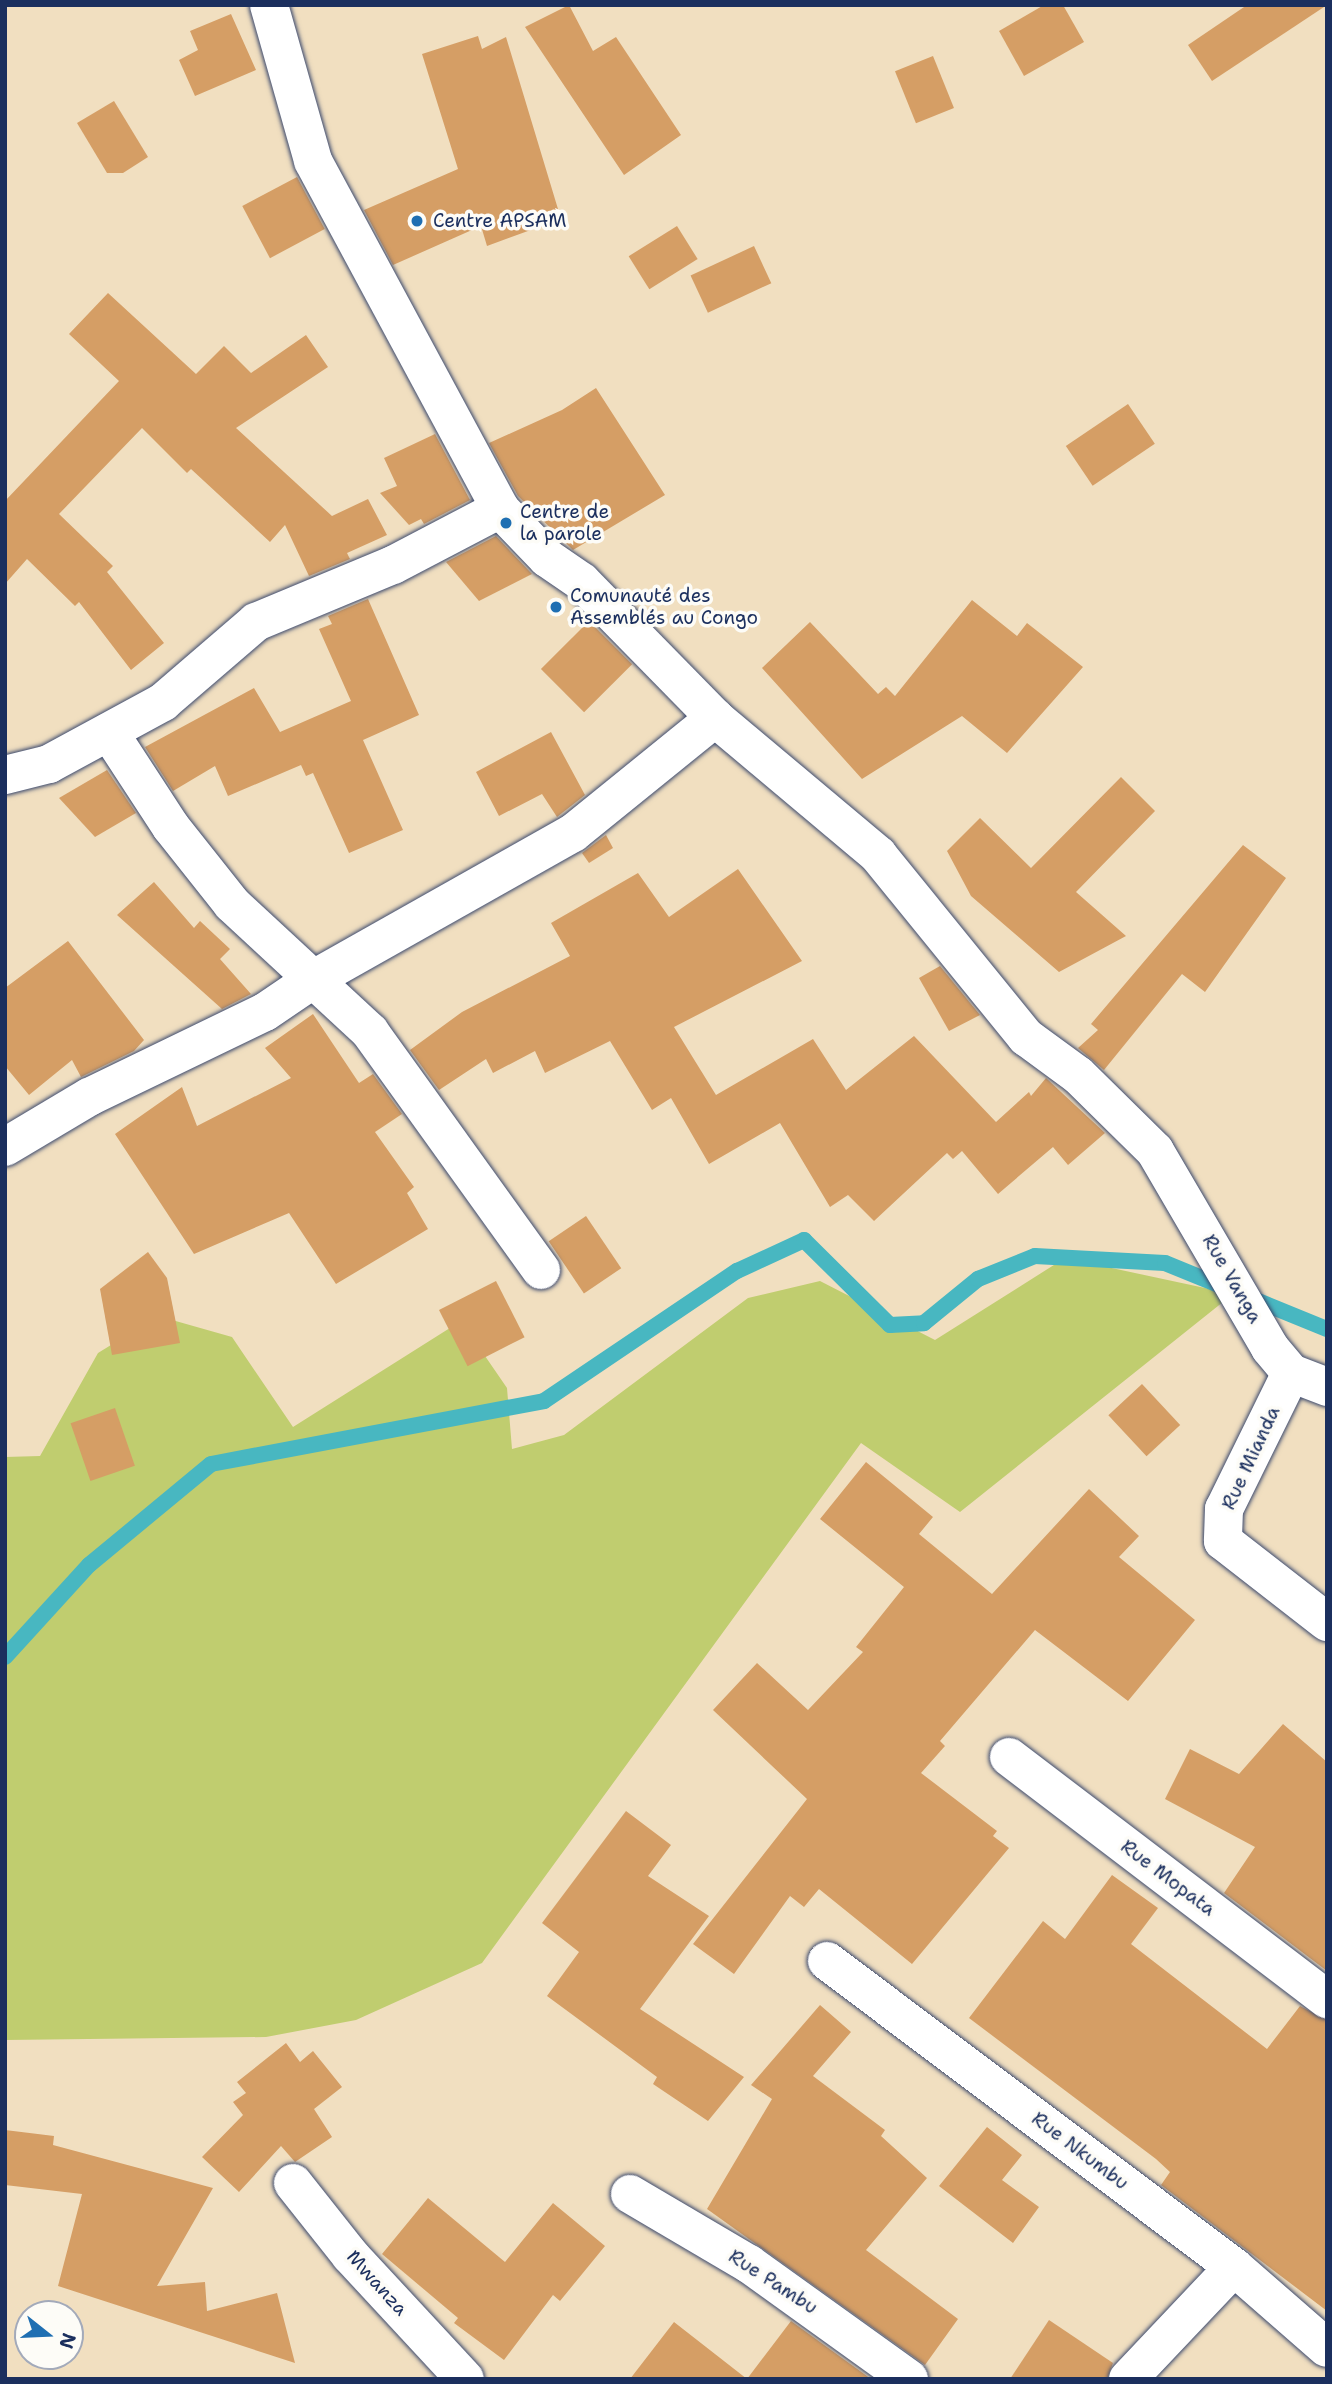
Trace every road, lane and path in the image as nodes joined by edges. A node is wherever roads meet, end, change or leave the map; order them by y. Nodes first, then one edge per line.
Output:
1 (269, 5) edge
2 (500, 509) junction
3 (715, 718) junction
4 (109, 732) junction
5 (5, 775) edge
6 (312, 980) junction
7 (5, 1147) edge
8 (541, 1270) dead end
9 (1291, 1373) junction
10 (1327, 1387) edge
11 (1327, 1622) edge
12 (1009, 1757) dead end
13 (827, 1961) dead end
14 (1327, 1999) edge
15 (293, 2183) dead end
16 (631, 2194) dead end
17 (1234, 2267) junction
18 (1327, 2348) edge
19 (465, 2379) edge
20 (909, 2379) edge
21 (1128, 2379) edge

1 - 2 street, Rue Vanga
2 - 3 street, Rue Vanga
2 - 4 street
3 - 6 street
3 - 9 street, Rue Vanga
4 - 5 street
4 - 6 street
6 - 7 street
6 - 8 street
9 - 10 street, Rue Vanga
9 - 11 street, Rue Mianda
12 - 14 street, Rue Mopata
13 - 17 street, Rue Nkumbu
15 - 19 street, Mwanza
16 - 20 street, Rue Pambu
17 - 18 street, Rue Nkumbu
17 - 21 street

